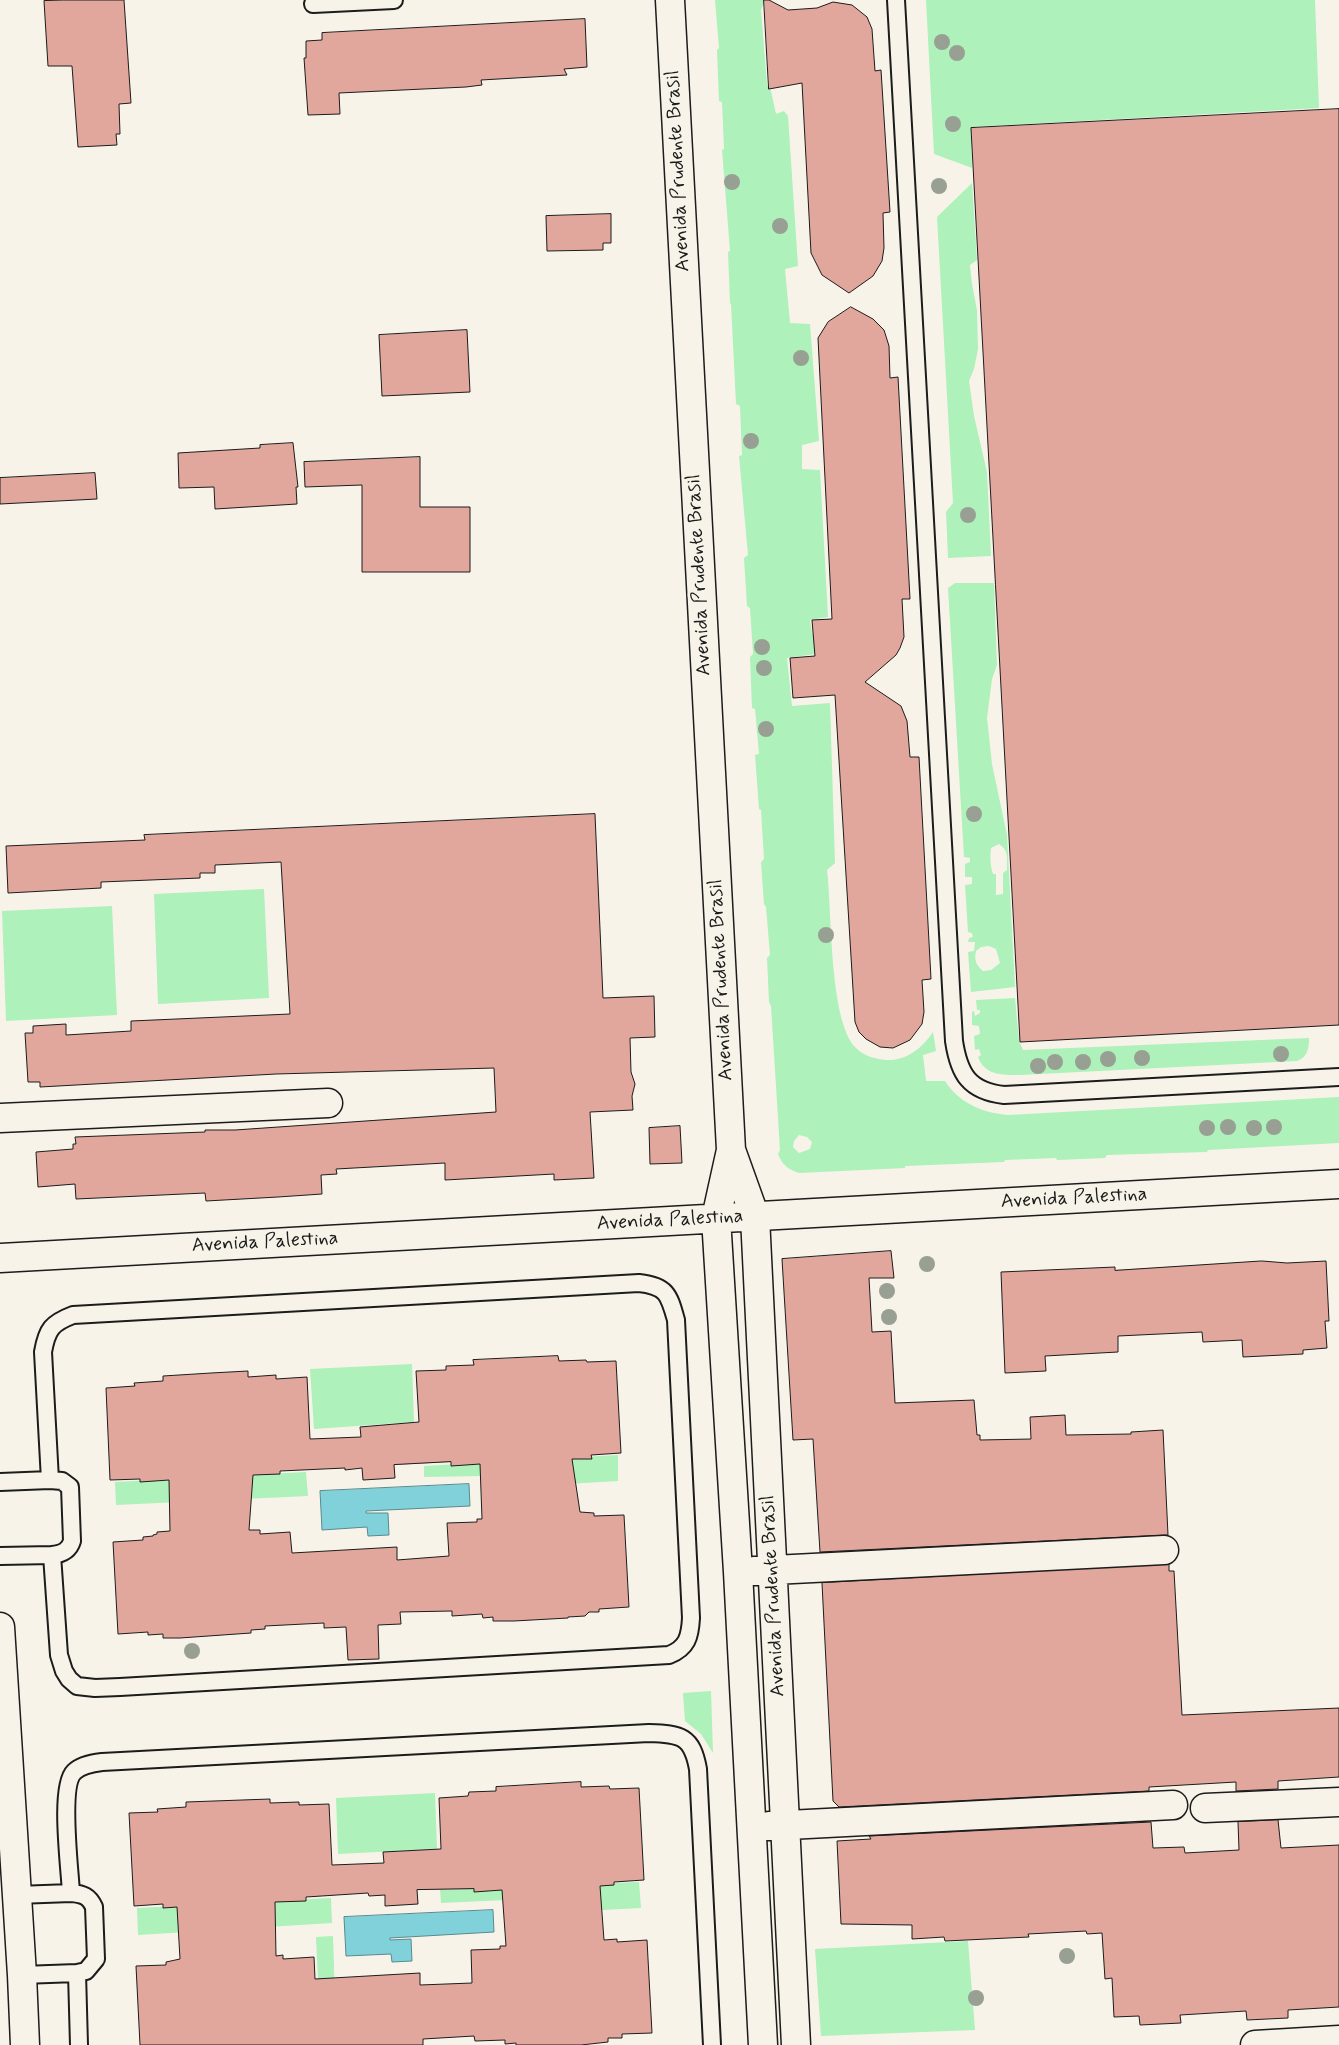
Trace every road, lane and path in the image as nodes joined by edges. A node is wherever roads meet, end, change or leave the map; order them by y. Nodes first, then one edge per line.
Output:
1 (394, 0) edge
2 (670, 0) edge
3 (896, 0) edge
4 (313, 4) dead end
5 (1339, 1077) edge
6 (328, 1103) dead end
7 (0, 1118) edge
8 (731, 1150) junction
9 (1339, 1184) edge
10 (755, 1217) junction
11 (716, 1218) junction
12 (0, 1258) edge
13 (50, 1480) junction
14 (0, 1482) edge
15 (1164, 1550) dead end
16 (52, 1555) junction
17 (0, 1556) edge
18 (772, 1570) junction
19 (738, 1572) junction
20 (0, 1626) edge
21 (4, 1756) edge
22 (1339, 1802) edge
23 (1173, 1805) dead end
24 (1205, 1808) dead end
25 (786, 1825) junction
26 (752, 1827) junction
27 (71, 1893) junction
28 (17, 1896) junction
29 (77, 1973) junction
30 (22, 1975) junction
31 (1339, 2040) edge
32 (24, 2045) edge
33 (79, 2045) edge
34 (712, 2045) edge
35 (764, 2045) edge
36 (796, 2045) edge
37 (1256, 2045) edge

1 - 4 lane
2 - 8 street, Avenida Prudente Brasil
3 - 5 lane
6 - 7 street
8 - 10 street, Avenida Prudente Brasil
8 - 11 street, Avenida Prudente Brasil
9 - 10 street, Avenida Palestina
10 - 11 street, Avenida Palestina
10 - 18 street, Avenida Prudente Brasil
11 - 12 street, Avenida Palestina
11 - 19 street, Avenida Prudente Brasil
13 - 14 lane
13 - 16 lane
13 - 16 lane
15 - 18 street
16 - 17 lane
18 - 19 street
18 - 25 street, Avenida Prudente Brasil
19 - 26 street, Avenida Prudente Brasil
20 - 21 street
21 - 28 street
22 - 24 street
23 - 25 street
25 - 26 street
25 - 36 street, Avenida Prudente Brasil
26 - 35 street, Avenida Prudente Brasil
27 - 28 lane
27 - 29 lane
27 - 34 lane
28 - 30 street
29 - 30 lane
29 - 33 lane
30 - 32 street
31 - 37 street

